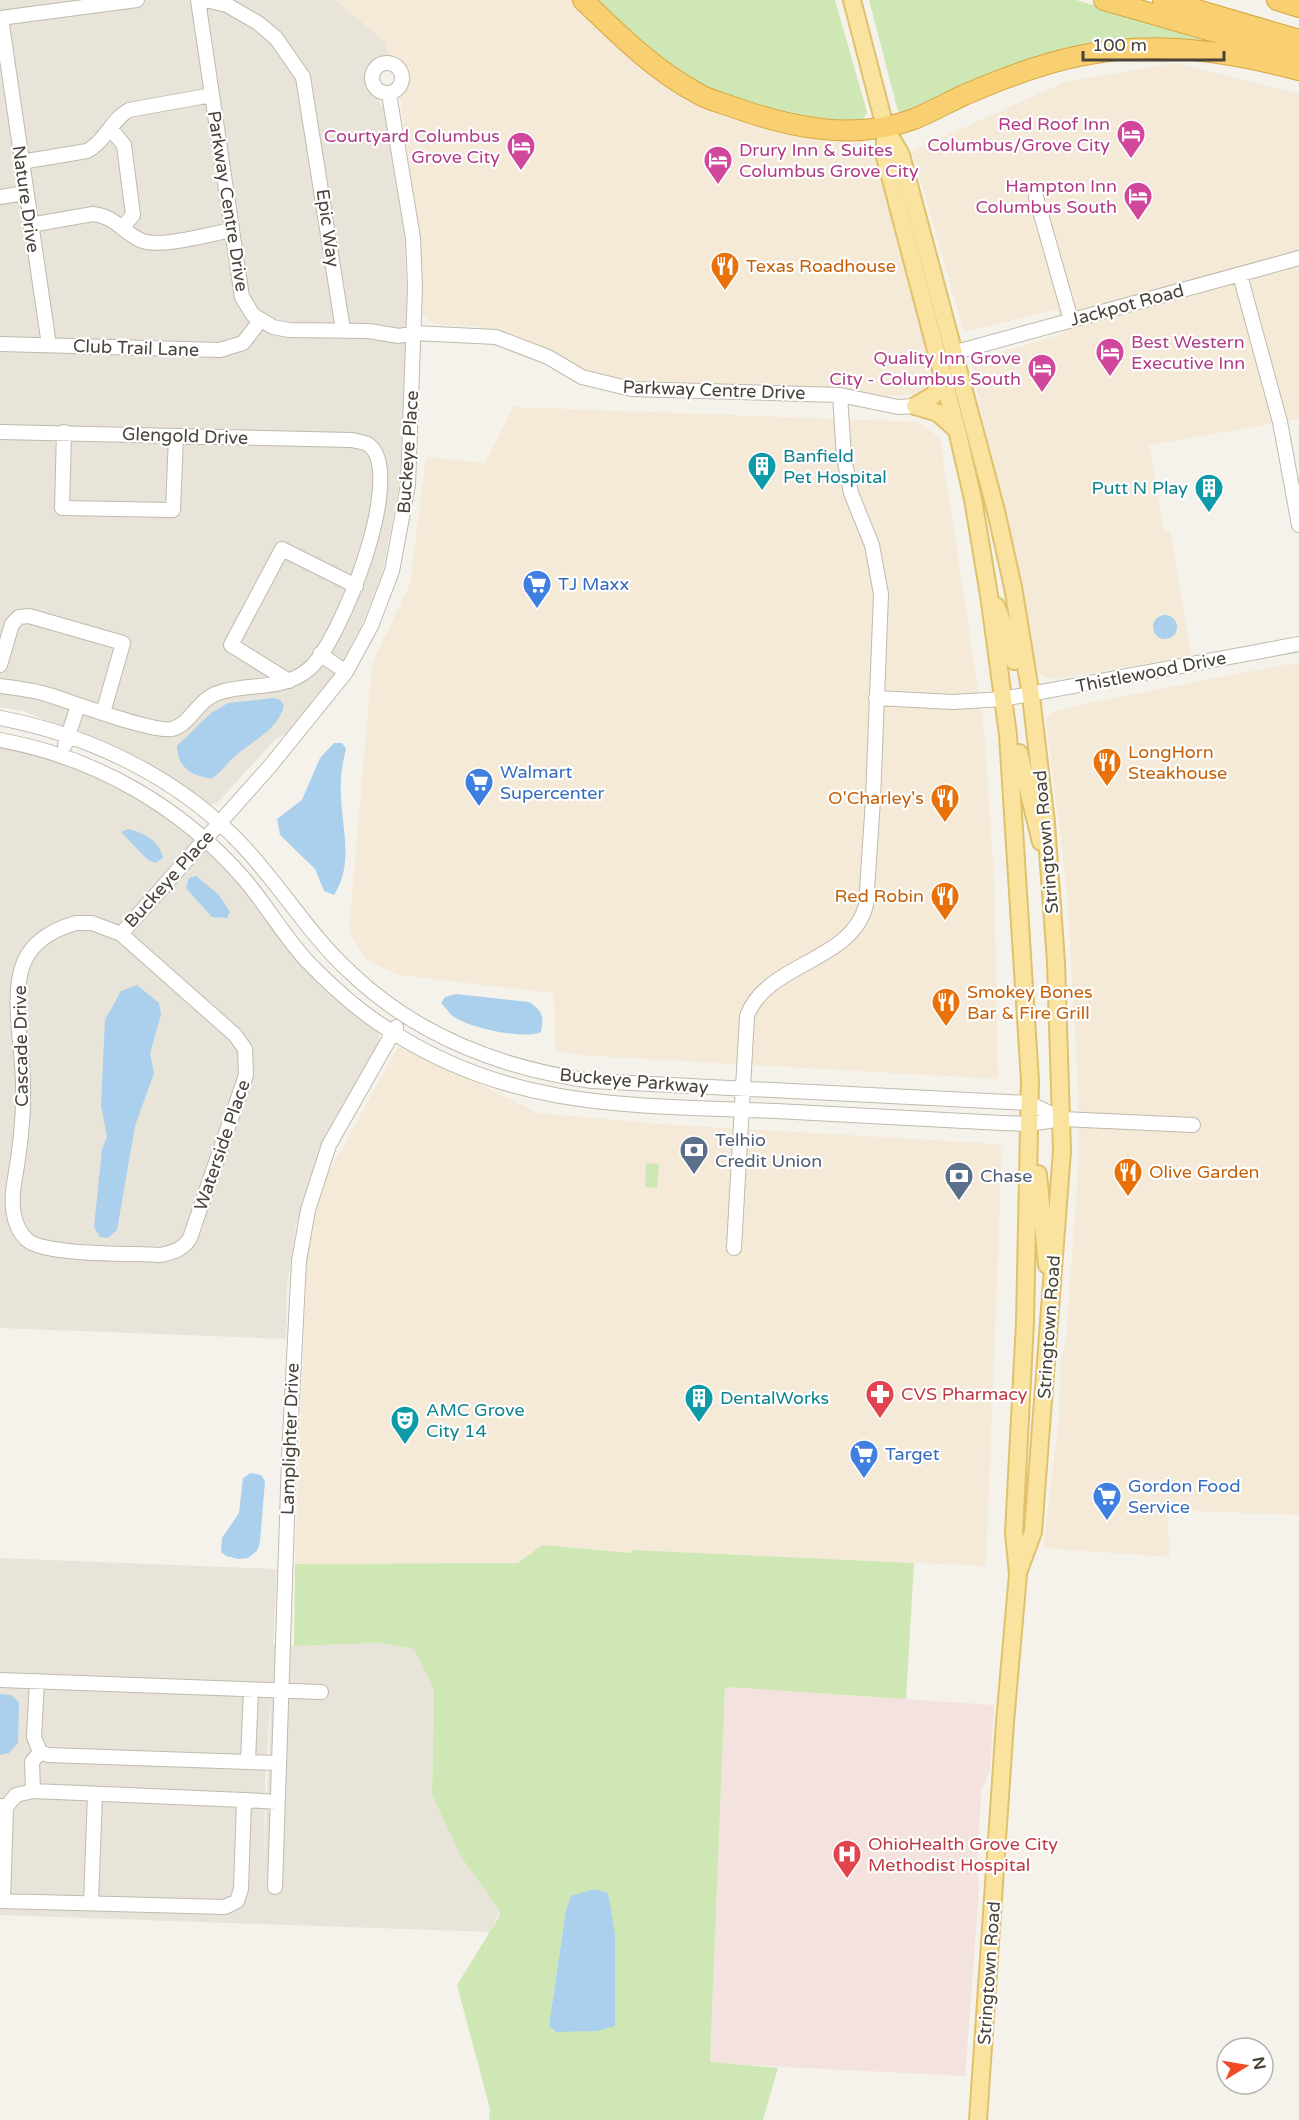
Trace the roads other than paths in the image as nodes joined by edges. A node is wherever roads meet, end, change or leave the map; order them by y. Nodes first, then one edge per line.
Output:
1 (137, 0) edge
2 (198, 0) edge
3 (206, 0) edge
4 (583, 0) edge
5 (852, 0) edge
6 (1104, 0) edge
7 (1163, 0) edge
8 (1277, 0) edge
9 (1299, 7) edge
10 (0, 18) edge
11 (1299, 40) edge
12 (1299, 56) edge
13 (1299, 70) edge
14 (389, 94) dead end
15 (212, 95) junction
16 (7, 115) edge
17 (885, 127) junction
18 (110, 128) junction
19 (21, 162) junction
20 (25, 193) junction
21 (0, 197) edge
22 (1036, 197) dead end
23 (30, 225) junction
24 (123, 227) junction
25 (232, 230) junction
26 (905, 230) junction
27 (1299, 258) edge
28 (1240, 274) junction
29 (1071, 320) junction
30 (260, 321) junction
31 (343, 330) junction
32 (414, 333) junction
33 (0, 344) edge
34 (49, 345) junction
35 (956, 352) junction
36 (943, 374) junction
37 (840, 395) junction
38 (915, 406) junction
39 (957, 430) junction
40 (0, 432) edge
41 (64, 432) junction
42 (176, 436) junction
43 (1299, 525) edge
44 (356, 586) junction
45 (989, 595) junction
46 (1299, 644) edge
47 (320, 654) junction
48 (0, 665) edge
49 (346, 672) junction
50 (290, 681) junction
51 (0, 686) edge
52 (1031, 696) junction
53 (876, 698) junction
54 (1003, 699) junction
55 (78, 706) junction
56 (103, 713) junction
57 (0, 718) edge
58 (68, 736) junction
59 (0, 740) edge
60 (61, 755) junction
61 (220, 823) junction
62 (204, 839) junction
63 (1050, 860) junction
64 (121, 934) junction
65 (403, 1014) junction
66 (393, 1033) junction
67 (743, 1090) junction
68 (1029, 1104) junction
69 (742, 1110) junction
70 (1062, 1119) junction
71 (1034, 1123) junction
72 (1193, 1125) dead end
73 (26, 1240) joint
74 (734, 1248) dead end
75 (1052, 1286) junction
76 (1018, 1574) junction
77 (0, 1680) edge
78 (37, 1682) junction
79 (251, 1690) junction
80 (282, 1690) junction
81 (321, 1692) dead end
82 (40, 1752) junction
83 (248, 1761) junction
84 (279, 1763) junction
85 (33, 1791) junction
86 (96, 1794) junction
87 (244, 1800) junction
88 (278, 1802) junction
89 (3, 1807) edge
90 (2, 1854) edge
91 (275, 1887) dead end
92 (2, 1901) edge
93 (91, 1904) junction
94 (978, 2120) edge

1 - 10 street
2 - 15 street, Parkway Centre Drive
3 - 31 street, Epic Way
4 - 17 highway
5 - 17 main road, Stringtown Road
6 - 12 highway
7 - 11 highway
8 - 9 highway
10 - 16 street, Nature Drive
13 - 17 highway
14 - 32 street, Buckeye Place
15 - 18 street
15 - 25 street, Parkway Centre Drive
16 - 19 street, Nature Drive
17 - 26 main road, Stringtown Road
17 - 35 main road, Stringtown Road
18 - 19 street
18 - 24 street
19 - 20 street, Nature Drive
20 - 21 street
20 - 23 street, Nature Drive
22 - 29 street
23 - 24 street
23 - 34 street, Nature Drive
24 - 25 street
25 - 30 street, Parkway Centre Drive
26 - 35 main road
26 - 36 main road, Stringtown Road
27 - 28 street, Jackpot Road
28 - 29 street, Jackpot Road
28 - 43 street
29 - 35 street, Jackpot Road
30 - 31 street, Parkway Centre Drive
30 - 34 street, Club Trail Lane
31 - 32 street, Parkway Centre Drive
32 - 37 street, Parkway Centre Drive
32 - 49 street, Buckeye Place
33 - 34 street, Club Trail Lane
35 - 52 main road, Stringtown Road
36 - 38 main road
36 - 39 main road, Stringtown Road
37 - 38 street, Parkway Centre Drive
37 - 53 street
38 - 39 main road
39 - 45 main road, Stringtown Road
40 - 41 street, Glengold Drive
41 - 42 street, Glengold Drive
41 - 42 street
42 - 44 street, Glengold Drive
44 - 47 street
44 - 50 street
45 - 52 main road
45 - 54 main road, Stringtown Road
46 - 52 street, Thistlewood Drive
47 - 49 street
47 - 50 street
48 - 56 street
49 - 61 street, Buckeye Place
50 - 56 street
51 - 55 street
52 - 54 street, Thistlewood Drive
52 - 63 main road, Stringtown Road
53 - 54 street, Thistlewood Drive
53 - 67 street
54 - 63 main road
54 - 68 main road, Stringtown Road
55 - 56 street
55 - 58 street
57 - 58 street, Buckeye Parkway
58 - 60 street
58 - 61 street, Buckeye Parkway
59 - 60 street, Buckeye Parkway
60 - 62 street, Buckeye Parkway
61 - 62 street, Buckeye Place
61 - 65 street, Buckeye Parkway
62 - 64 street, Buckeye Place
62 - 66 street, Buckeye Parkway
63 - 70 main road, Stringtown Road
64 - 73 street, Cascade Drive
64 - 73 street, Waterside Place
65 - 66 street, Lamplighter Drive
65 - 67 street, Buckeye Parkway
66 - 69 street, Buckeye Parkway
66 - 80 street, Lamplighter Drive
67 - 68 street, Buckeye Parkway
67 - 69 street
68 - 70 street, Buckeye Parkway
68 - 71 main road, Stringtown Road
69 - 71 street, Buckeye Parkway
69 - 74 street
70 - 71 street, Buckeye Parkway
70 - 72 street, Buckeye Parkway
70 - 75 main road, Stringtown Road
71 - 75 main road
71 - 76 main road, Stringtown Road
75 - 76 main road, Stringtown Road
76 - 94 main road, Stringtown Road
77 - 78 street
78 - 79 street
78 - 82 street
79 - 80 street
79 - 83 street
80 - 81 street
80 - 84 street, Lamplighter Drive
82 - 83 street
82 - 85 street
83 - 84 street
84 - 88 street, Lamplighter Drive
85 - 86 street
85 - 89 street
86 - 87 street
86 - 93 street
87 - 88 street
87 - 93 street
88 - 91 street, Lamplighter Drive
89 - 90 street
90 - 92 street
92 - 93 street

